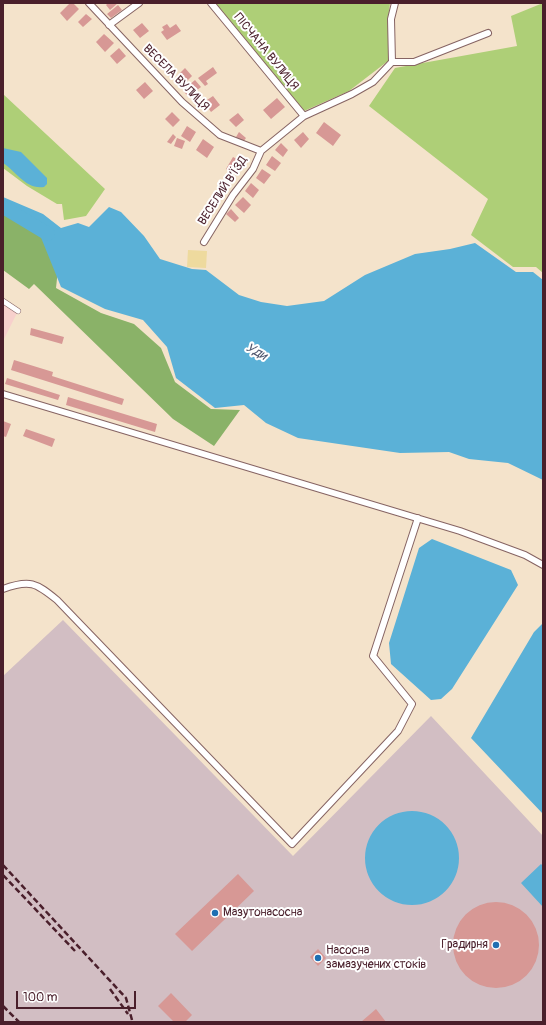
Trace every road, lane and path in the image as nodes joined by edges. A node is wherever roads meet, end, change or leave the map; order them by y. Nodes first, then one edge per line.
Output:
1 (88, 3) edge
2 (139, 3) edge
3 (211, 3) edge
4 (395, 3) edge
5 (109, 25) junction
6 (488, 33) dead end
7 (392, 62) junction
8 (304, 116) junction
9 (261, 151) junction
10 (204, 242) dead end
11 (3, 302) edge
12 (18, 311) dead end
13 (3, 394) edge
14 (418, 518) junction
15 (543, 565) edge
16 (3, 589) edge

1 - 5 street, ВЕСЕЛА ВУЛИЦЯ
2 - 5 street
3 - 8 street, ПІСЧАНА ВУЛИЦЯ
4 - 7 street
5 - 9 street, ВЕСЕЛА ВУЛИЦЯ
6 - 7 street
7 - 8 street
8 - 9 street
9 - 10 street, ВЕСЕЛИЙ В’ЇЗД
11 - 12 street
13 - 14 street
14 - 15 street
14 - 16 street

